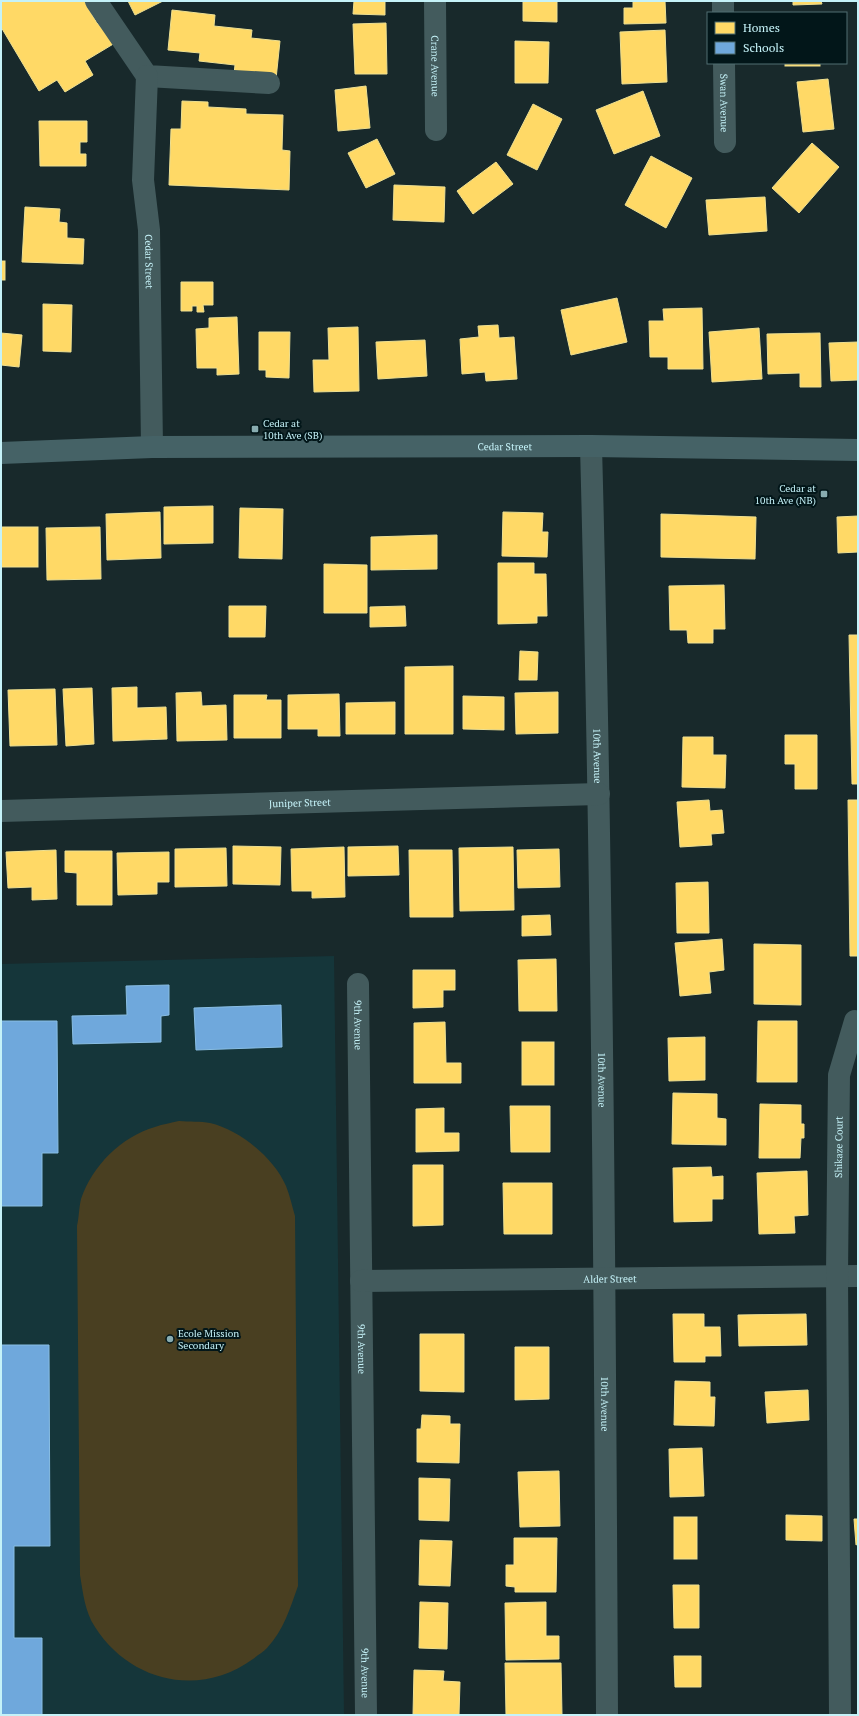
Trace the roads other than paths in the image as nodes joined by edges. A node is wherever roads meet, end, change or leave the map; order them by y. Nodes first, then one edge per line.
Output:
1 (96, 1) edge
2 (435, 1) edge
3 (723, 1) edge
4 (723, 12) edge
5 (724, 64) edge
6 (147, 76) junction
7 (269, 83) dead end
8 (436, 130) dead end
9 (725, 142) dead end
10 (1, 440) edge
11 (591, 446) junction
12 (152, 447) junction
13 (858, 450) edge
14 (1, 453) edge
15 (599, 794) junction
16 (1, 811) edge
17 (358, 984) dead end
18 (854, 1021) dead end
19 (847, 1276) edge
20 (605, 1280) junction
21 (361, 1281) junction
22 (366, 1715) edge
23 (607, 1715) edge
24 (840, 1715) edge

1 - 6 street
2 - 8 street, Crane Avenue
3 - 4 street
5 - 9 street, Swan Avenue
6 - 7 street
6 - 12 street, Cedar Street
10 - 12 main road, Cedar Street
11 - 12 main road, Cedar Street
11 - 13 main road, Cedar Street
11 - 15 street, 10th Avenue
12 - 14 main road, Cedar Street
15 - 16 street, Juniper Street
15 - 20 street, 10th Avenue
17 - 21 street, 9th Avenue
18 - 19 street, Shikaze Court
19 - 20 street, Alder Street
19 - 24 street, Shikaze Court
20 - 21 street, Alder Street
20 - 23 street, 10th Avenue
21 - 22 street, 9th Avenue

